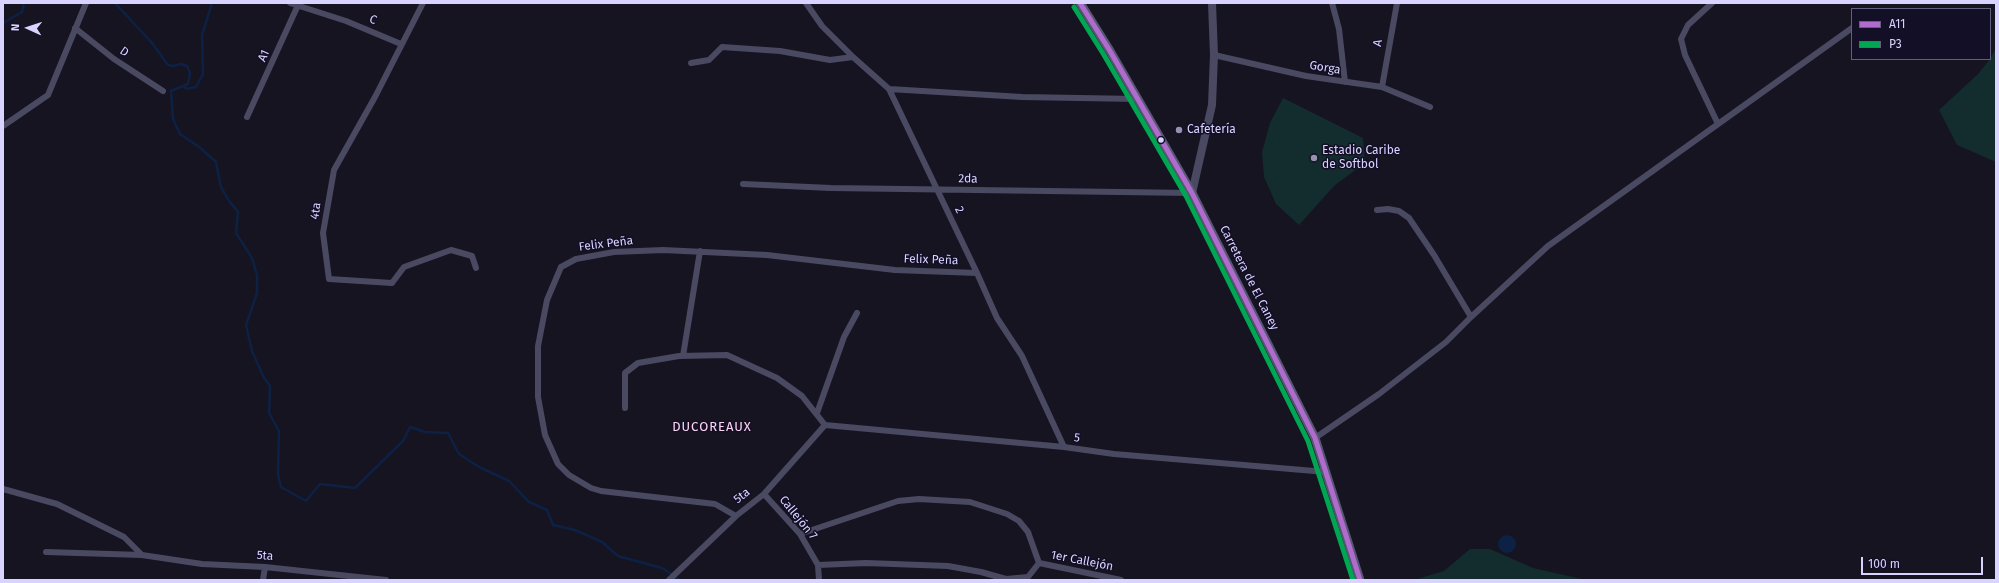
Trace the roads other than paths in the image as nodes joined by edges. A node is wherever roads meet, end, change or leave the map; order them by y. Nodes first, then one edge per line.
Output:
1 (86, 3) edge
2 (290, 3) edge
3 (423, 3) edge
4 (806, 3) edge
5 (1080, 3) edge
6 (1212, 3) edge
7 (1332, 3) edge
8 (1396, 3) edge
9 (1712, 3) edge
10 (298, 4) edge
11 (75, 28) junction
12 (1851, 29) edge
13 (400, 44) junction
14 (1214, 55) junction
15 (854, 57) junction
16 (690, 64) dead end
17 (1345, 82) junction
18 (1382, 87) junction
19 (889, 89) junction
20 (163, 91) dead end
21 (1137, 99) junction
22 (1430, 107) dead end
23 (246, 117) dead end
24 (1718, 124) junction
25 (3, 126) edge
26 (743, 184) dead end
27 (936, 190) junction
28 (1192, 193) junction
29 (1377, 210) dead end
30 (700, 251) junction
31 (476, 268) dead end
32 (978, 273) junction
33 (857, 313) dead end
34 (1471, 317) junction
35 (683, 356) junction
36 (625, 408) dead end
37 (816, 413) junction
38 (825, 425) junction
39 (1315, 438) junction
40 (1064, 447) junction
41 (1326, 472) junction
42 (3, 489) edge
43 (764, 494) junction
44 (736, 516) junction
45 (800, 534) junction
46 (46, 552) dead end
47 (142, 555) junction
48 (1039, 563) junction
49 (818, 565) junction
50 (265, 567) junction
51 (263, 580) edge
52 (386, 580) edge
53 (669, 580) edge
54 (818, 580) edge
55 (1122, 580) edge
56 (1360, 580) edge

1 - 11 street
2 - 10 street, C
3 - 13 street, 4ta
4 - 15 street, 2
5 - 21 main road, Carretera de El Caney
6 - 14 street
7 - 17 street
8 - 18 street, A
9 - 24 street
10 - 13 street, C
10 - 23 street, A1
11 - 20 street, D
11 - 25 street
12 - 24 street
13 - 31 street, 4ta
14 - 17 street, Gorga
14 - 28 street
15 - 16 street
15 - 19 street, 2
17 - 18 street, Gorga
18 - 22 street, Gorga
19 - 21 street
19 - 27 street, 2
21 - 28 main road, Carretera de El Caney
24 - 34 street
26 - 27 street, 2da
27 - 28 street, 2da
27 - 32 street, 2
28 - 39 main road, Carretera de El Caney
29 - 34 street
30 - 32 street, Felix Peña
30 - 35 street
30 - 44 street, Felix Peña
32 - 40 street, 2
33 - 37 street
34 - 39 street
35 - 36 street
35 - 37 street
37 - 38 street
38 - 40 street, 5
38 - 43 street, 5ta
39 - 41 main road, Carretera de El Caney
40 - 41 street, 5
41 - 56 main road, Carretera de El Caney
42 - 47 street
43 - 44 street, 5ta
43 - 45 street, Callejón 7
44 - 53 street, 5ta
45 - 48 street
45 - 49 street, Callejón 7
46 - 47 street, 5ta
47 - 50 street, 5ta
48 - 49 street
48 - 55 street, 1er Callejón
49 - 54 street
50 - 51 street
50 - 52 street, 5ta

